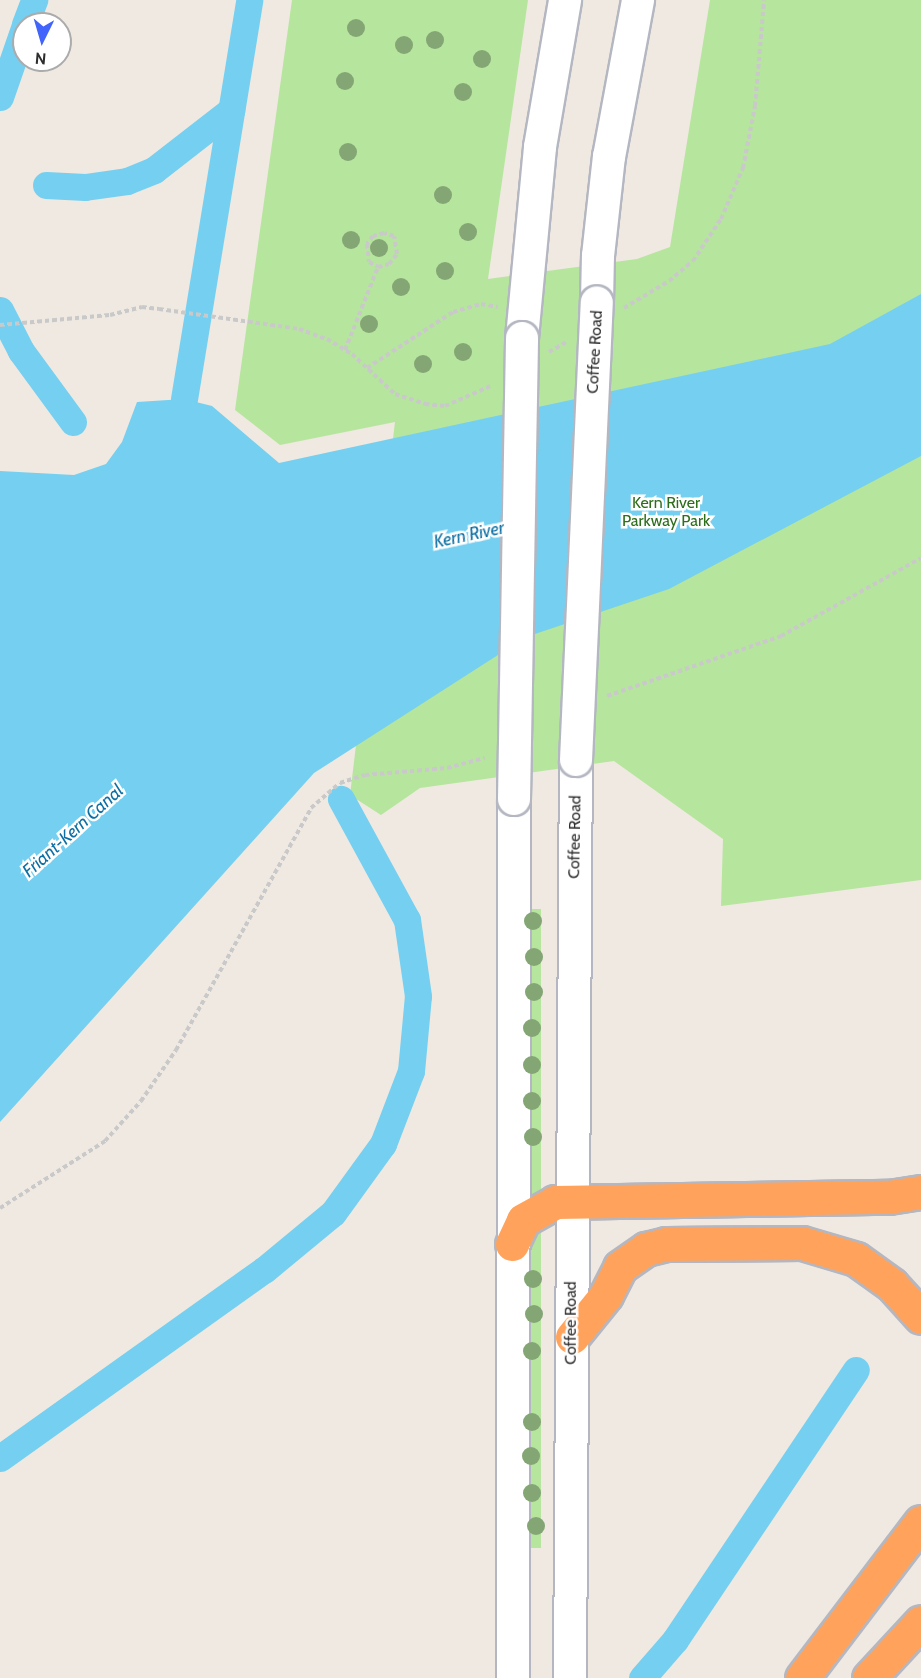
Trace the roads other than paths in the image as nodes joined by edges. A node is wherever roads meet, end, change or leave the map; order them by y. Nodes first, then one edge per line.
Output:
1 (565, 0) edge
2 (638, 0) edge
3 (921, 1192) edge
4 (570, 1201) junction
5 (512, 1244) junction
6 (921, 1317) edge
7 (572, 1337) junction
8 (921, 1522) edge
9 (921, 1622) edge
10 (513, 1673) edge
11 (570, 1678) edge
12 (802, 1678) edge
13 (869, 1678) edge

1 - 5 main road, bridge
2 - 4 main road, Coffee Road, bridge
3 - 4 highway
4 - 5 highway
4 - 7 main road, Coffee Road
5 - 10 main road
6 - 7 highway
7 - 11 main road, Coffee Road
8 - 12 highway
9 - 13 highway

